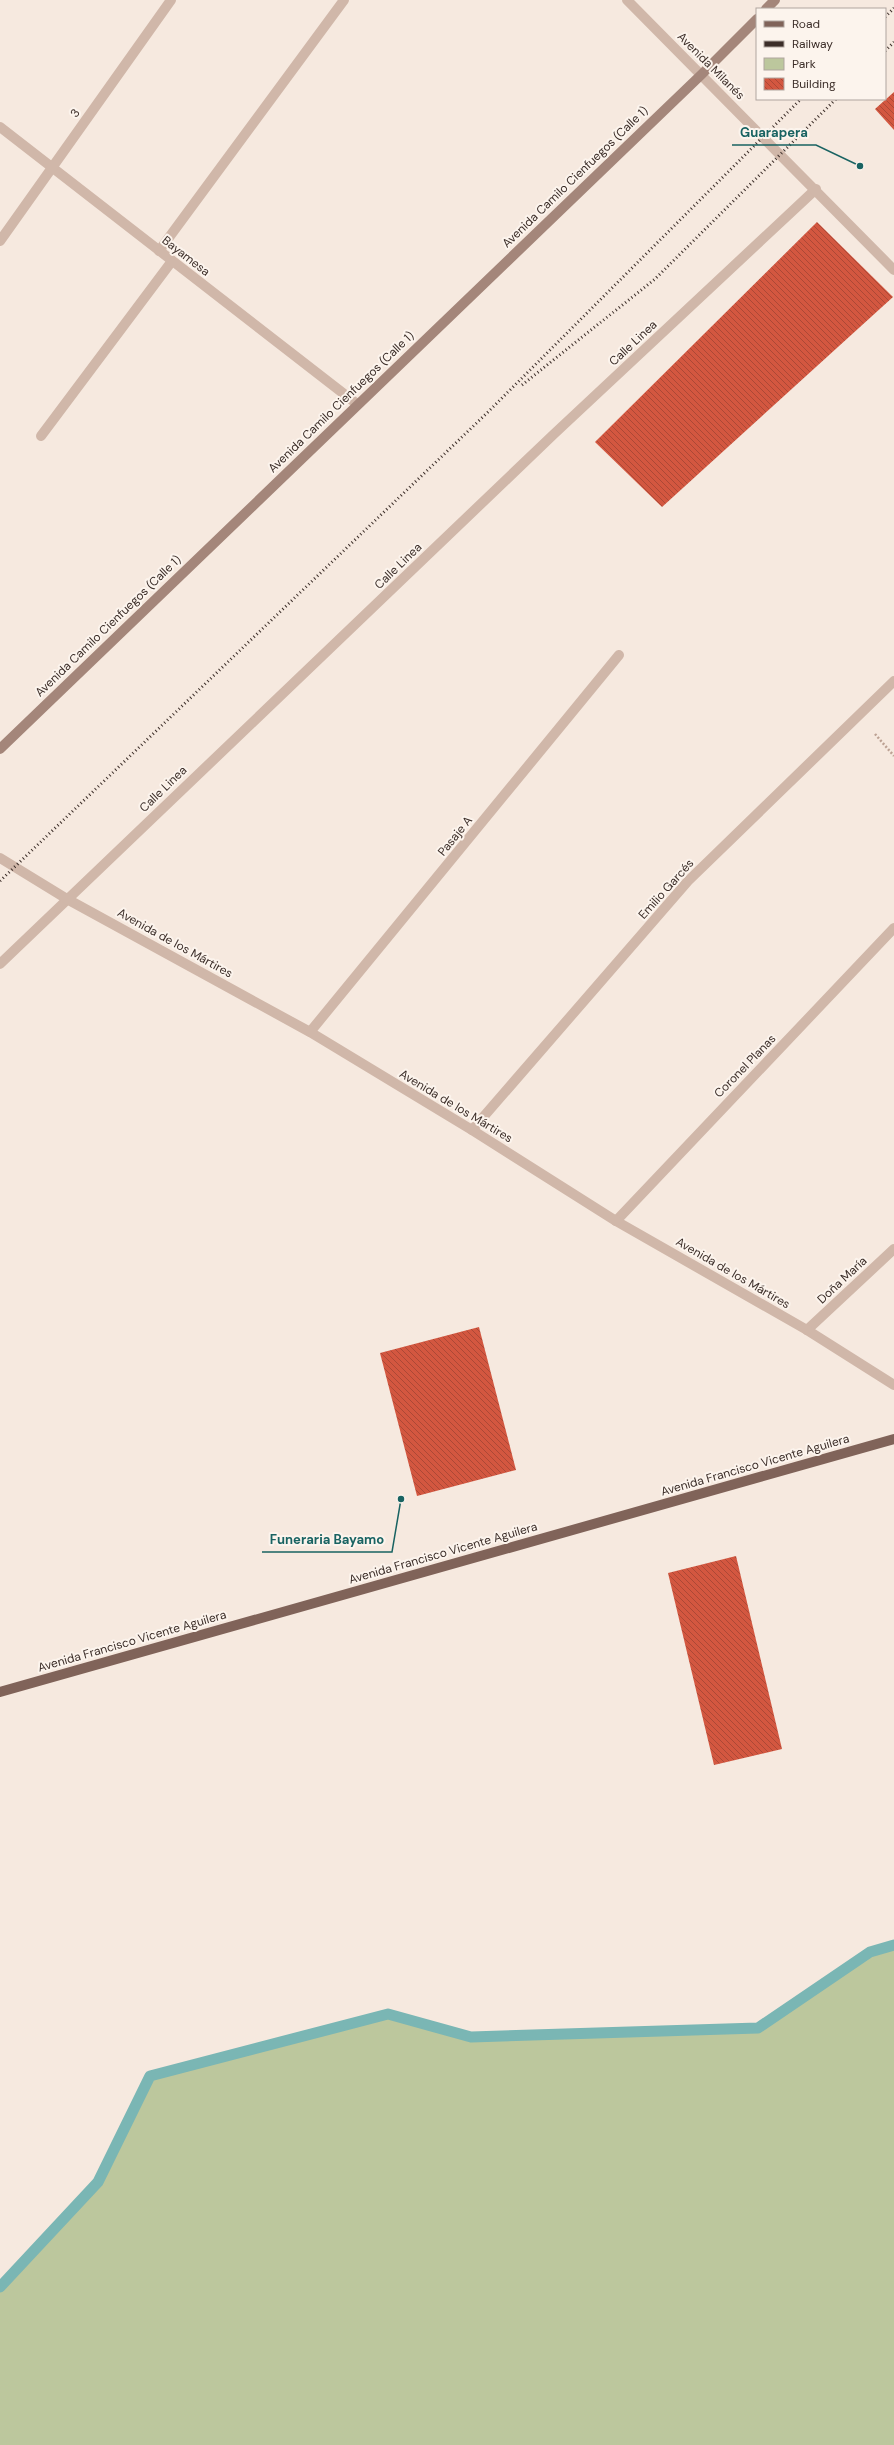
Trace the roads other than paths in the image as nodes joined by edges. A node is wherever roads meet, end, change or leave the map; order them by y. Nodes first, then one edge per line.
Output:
1 (171, 0) edge
2 (344, 0) edge
3 (627, 0) edge
4 (775, 0) edge
5 (767, 8) edge
6 (756, 20) edge
7 (702, 74) junction
8 (0, 127) edge
9 (53, 166) junction
10 (816, 189) junction
11 (0, 241) edge
12 (159, 251) junction
13 (172, 261) junction
14 (894, 270) edge
15 (357, 404) junction
16 (41, 436) dead end
17 (619, 655) dead end
18 (894, 681) edge
19 (0, 749) edge
20 (0, 858) edge
21 (67, 899) junction
22 (894, 928) edge
23 (0, 964) edge
24 (310, 1032) junction
25 (472, 1130) junction
26 (616, 1221) junction
27 (894, 1249) edge
28 (807, 1330) junction
29 (894, 1385) edge
30 (894, 1439) edge
31 (0, 1692) edge

1 - 9 street, 3
2 - 12 street
3 - 7 street, Avenida Milanés
4 - 5 main road
6 - 7 main road, Avenida Camilo Cienfuegos (Calle 1)
7 - 10 street, Avenida Milanés
7 - 15 main road, Avenida Camilo Cienfuegos (Calle 1)
8 - 9 street, Bayamesa
9 - 11 street, 3
9 - 12 street, Bayamesa
10 - 14 street, Avenida Milanés
10 - 21 street, Calle Linea
12 - 13 street, Bayamesa
13 - 15 street, Bayamesa
13 - 16 street
15 - 19 main road, Avenida Camilo Cienfuegos (Calle 1)
17 - 24 street, Pasaje A
18 - 25 street, Emilio Garcés
20 - 21 street, Avenida de los Mártires
21 - 23 street, Calle Linea
21 - 24 street, Avenida de los Mártires
22 - 26 street, Coronel Planas
24 - 25 street, Avenida de los Mártires
25 - 26 street, Avenida de los Mártires
26 - 28 street, Avenida de los Mártires
27 - 28 street, Doña María
28 - 29 street, Avenida de los Mártires
30 - 31 main road, Avenida Francisco Vicente Aguilera

